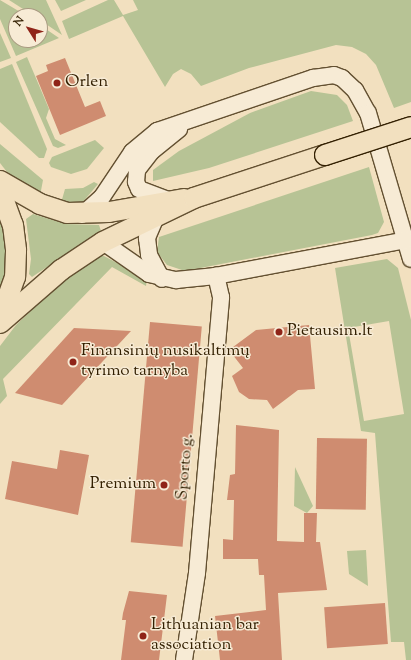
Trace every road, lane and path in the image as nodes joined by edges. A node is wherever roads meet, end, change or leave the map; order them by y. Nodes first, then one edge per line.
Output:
1 (189, 121) junction
2 (411, 127) edge
3 (0, 181) edge
4 (0, 190) edge
5 (194, 198) junction
6 (168, 200) junction
7 (82, 215) junction
8 (156, 219) junction
9 (407, 240) junction
10 (103, 242) junction
11 (411, 259) edge
12 (216, 276) junction
13 (162, 279) junction
14 (0, 319) edge
15 (0, 324) edge
16 (184, 660) edge

1 - 6 street
1 - 7 street
1 - 9 street
2 - 5 main road, bridge
3 - 7 main road
4 - 14 main road
5 - 6 main road
5 - 8 main road
6 - 7 main road
8 - 10 main road
8 - 13 street
9 - 11 street
9 - 12 street
10 - 13 street
10 - 15 main road
12 - 13 street
12 - 16 street, Sporto g.

